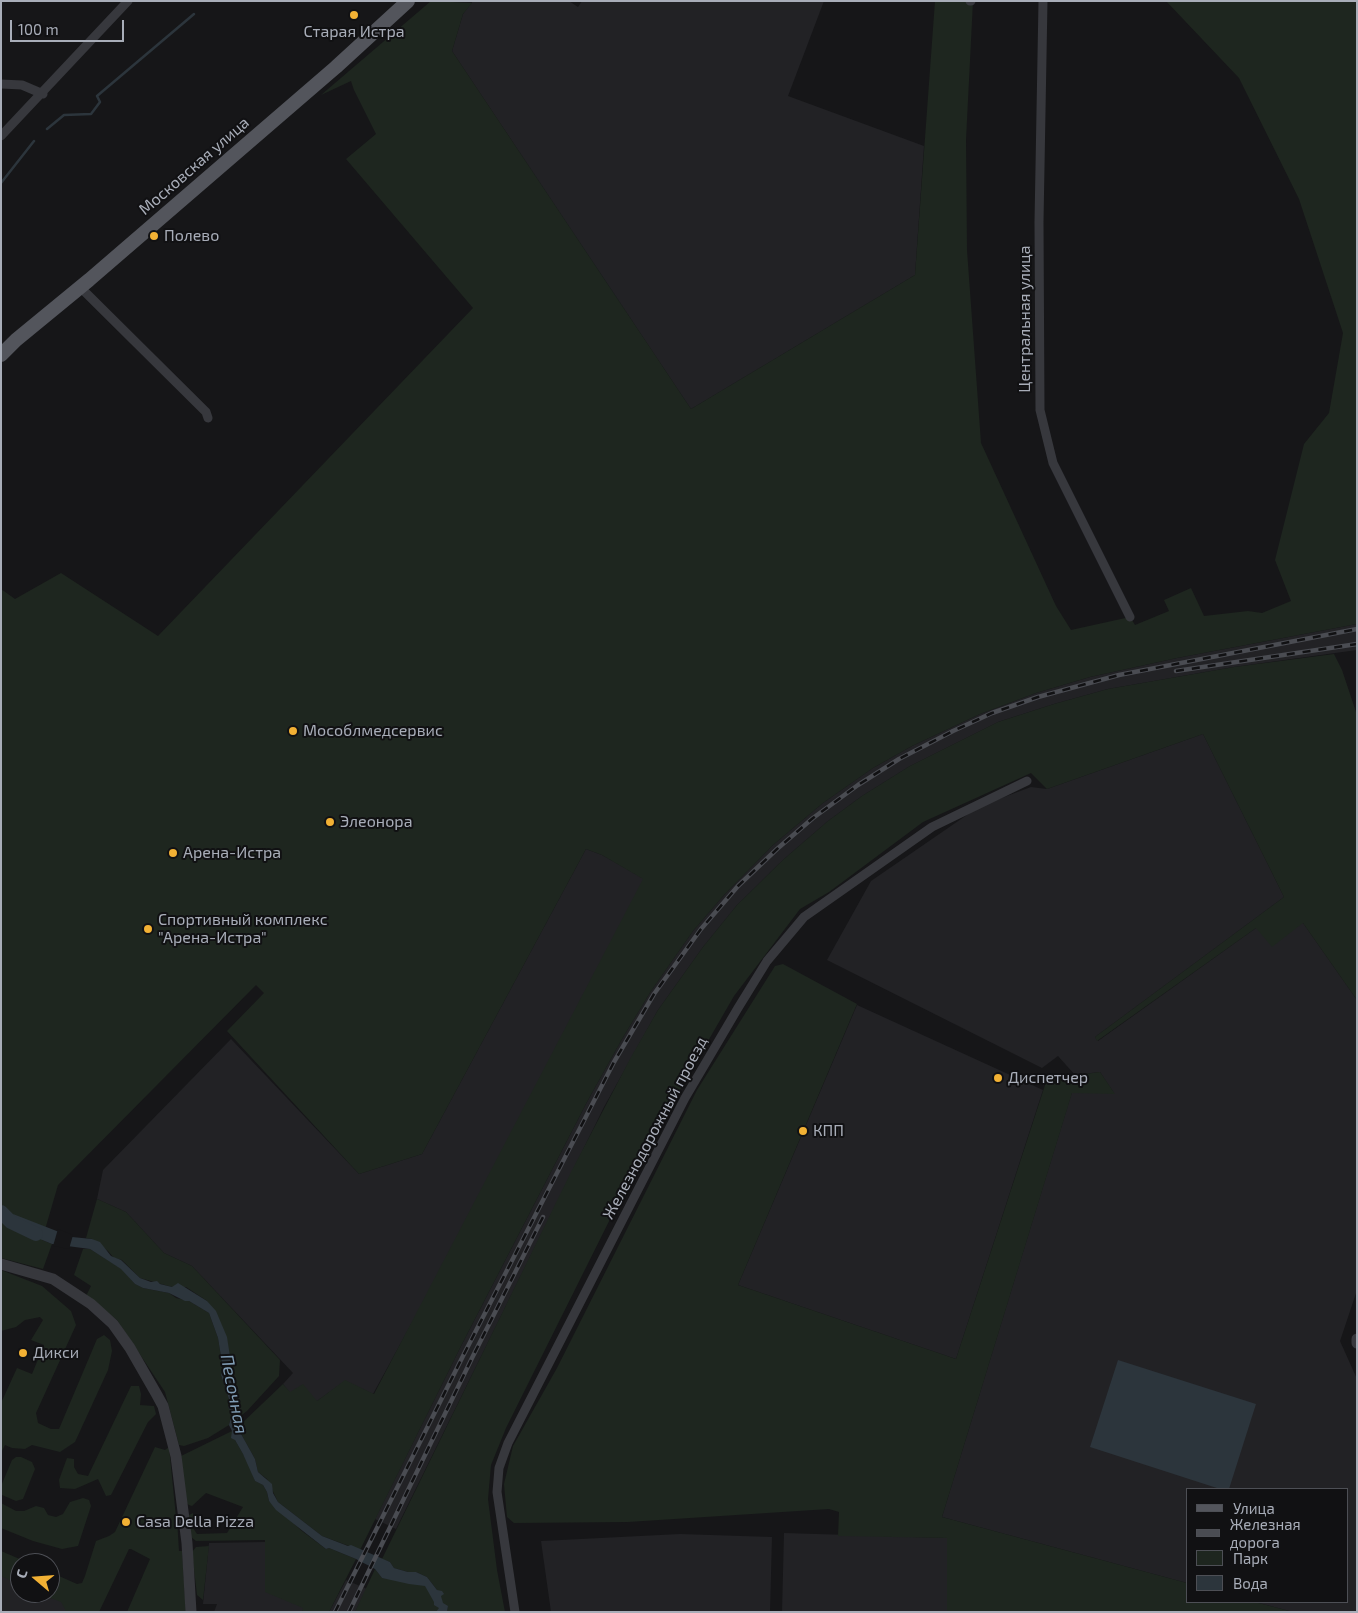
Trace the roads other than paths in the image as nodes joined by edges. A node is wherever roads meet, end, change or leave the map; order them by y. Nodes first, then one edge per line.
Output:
1 (128, 1) edge
2 (408, 1) edge
3 (1044, 1) edge
4 (1, 84) edge
5 (43, 94) junction
6 (1, 136) edge
7 (80, 287) junction
8 (1, 355) edge
9 (208, 418) dead end
10 (1130, 617) dead end
11 (1027, 781) dead end
12 (1, 1264) edge
13 (1357, 1339) edge
14 (1357, 1343) edge
15 (190, 1612) edge
16 (515, 1612) edge

1 - 5 street
2 - 7 main road, Московская улица
3 - 10 street, Центральная улица
4 - 5 street
5 - 6 street
7 - 8 main road, Московская улица
7 - 9 street
11 - 16 street, Железнодорожный проезд
12 - 15 street
13 - 14 street

